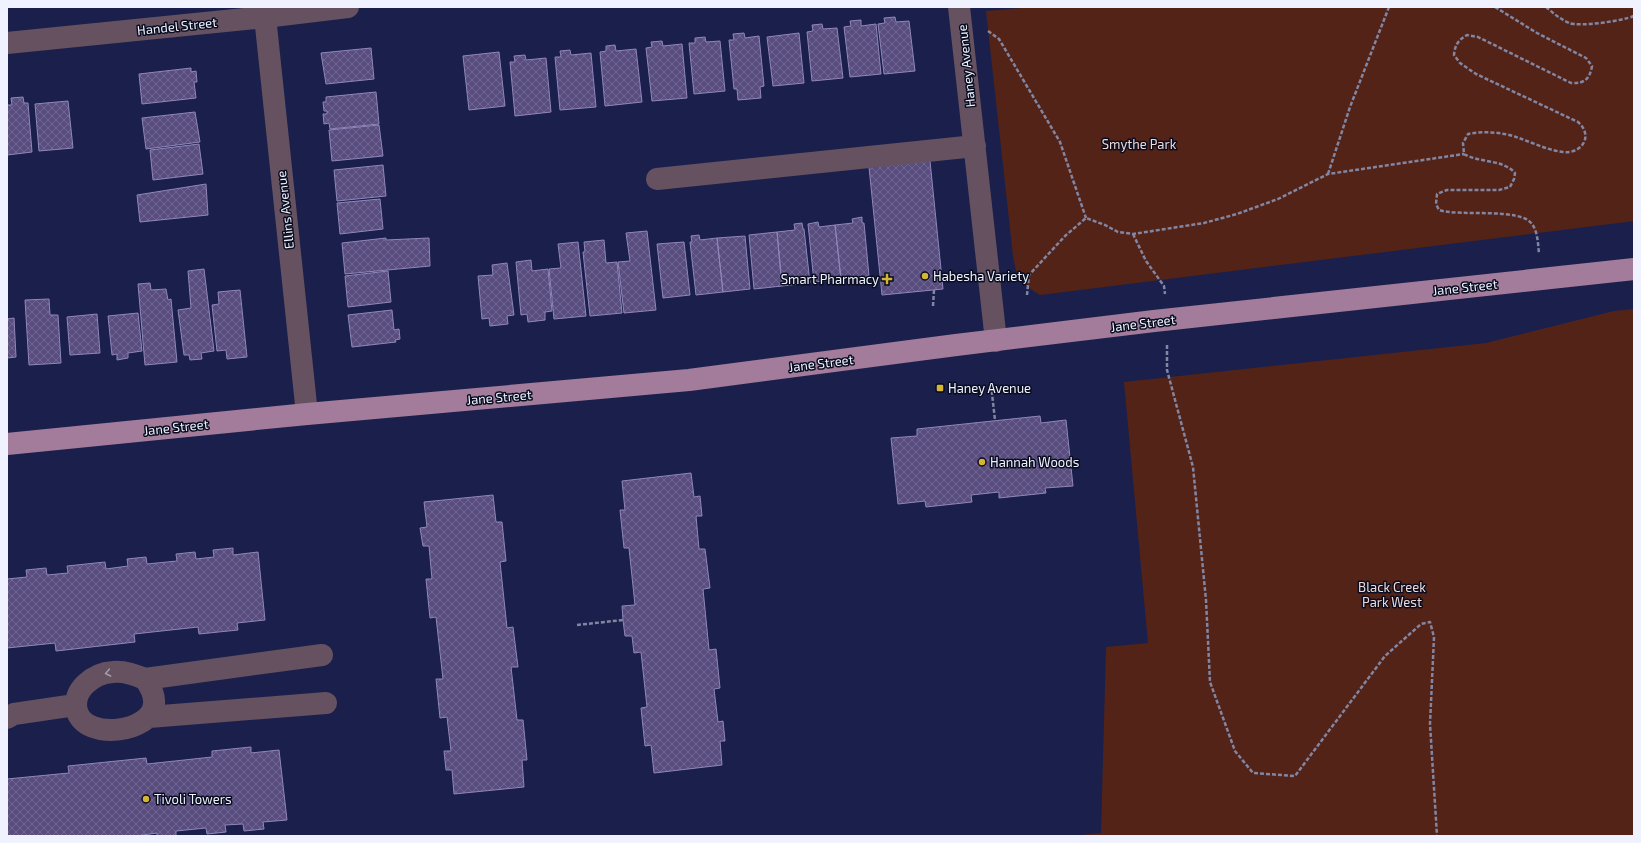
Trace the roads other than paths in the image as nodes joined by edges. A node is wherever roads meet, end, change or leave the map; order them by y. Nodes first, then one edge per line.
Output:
1 (348, 7) edge
2 (959, 7) edge
3 (264, 12) edge
4 (7, 43) edge
5 (975, 146) junction
6 (657, 179) dead end
7 (1634, 269) edge
8 (996, 340) junction
9 (307, 414) junction
10 (7, 444) edge
11 (322, 655) dead end
12 (145, 679) junction
13 (326, 703) dead end
14 (75, 705) junction
15 (148, 717) junction
16 (7, 718) edge

1 - 3 street, Handel Street
2 - 5 street, Haney Avenue
3 - 4 street, Handel Street
3 - 9 street, Ellins Avenue
5 - 6 street
5 - 8 street, Haney Avenue
7 - 8 main road, Jane Street
8 - 9 main road, Jane Street
9 - 10 main road, Jane Street
11 - 12 street
12 -> 14 street
12 - 15 street
13 - 15 street
14 - 15 street
14 - 16 street

